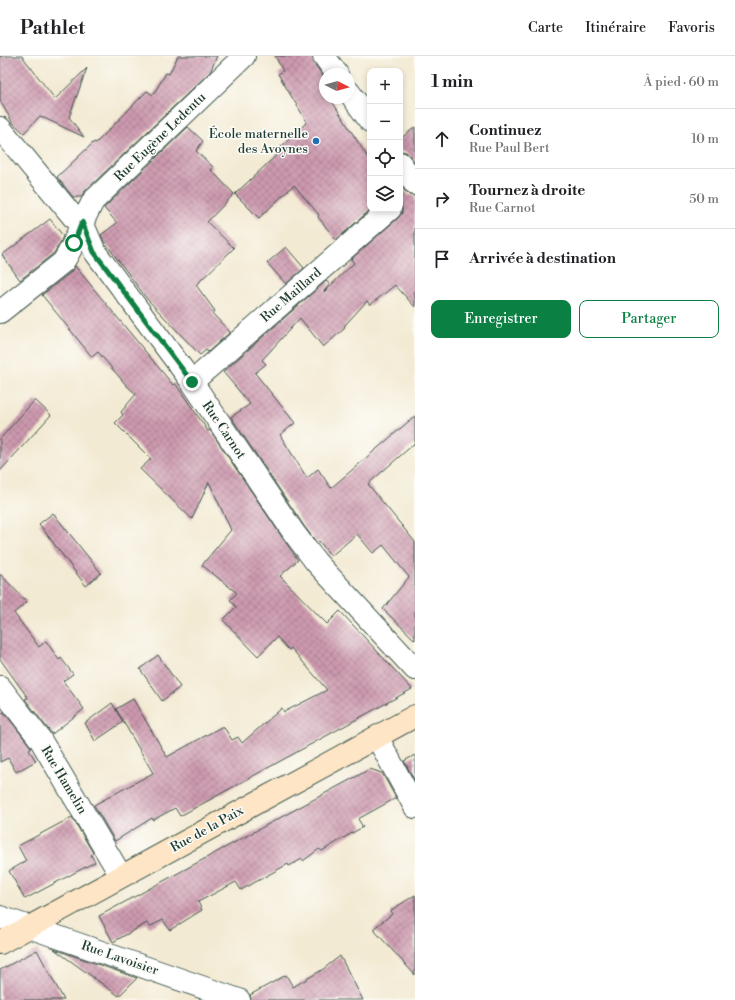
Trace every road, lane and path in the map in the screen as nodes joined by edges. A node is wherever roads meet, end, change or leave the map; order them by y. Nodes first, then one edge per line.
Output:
1 (244, 56) edge
2 (324, 56) edge
3 (332, 68) edge
4 (355, 100) edge
5 (367, 117) edge
6 (0, 128) edge
7 (403, 167) edge
8 (415, 184) edge
9 (415, 188) edge
10 (403, 198) edge
11 (387, 212) edge
12 (82, 222) junction
13 (0, 312) edge
14 (192, 382) junction
15 (415, 669) edge
16 (0, 687) edge
17 (415, 716) edge
18 (377, 737) junction
19 (415, 807) edge
20 (121, 876) junction
21 (0, 917) edge
22 (29, 927) junction
23 (0, 942) edge
24 (239, 1000) edge

1 - 12 street, Rue Eugène Ledentu
2 - 3 street
4 - 5 street
6 - 12 street, Rue Carnot
7 - 8 street
9 - 10 street
11 - 14 street, Rue Maillard
12 - 13 street, Rue Eugène Ledentu
12 - 14 street, Rue Carnot
14 - 15 street, Rue Carnot
16 - 20 street, Rue Hamelin
17 - 18 main road, Rue de la Paix
18 - 19 street
18 - 20 main road, Rue de la Paix
20 - 22 main road, Rue de la Paix
21 - 22 street, Rue Lavoisier
22 - 23 main road, Rue de la Paix
22 - 24 street, Rue Lavoisier

